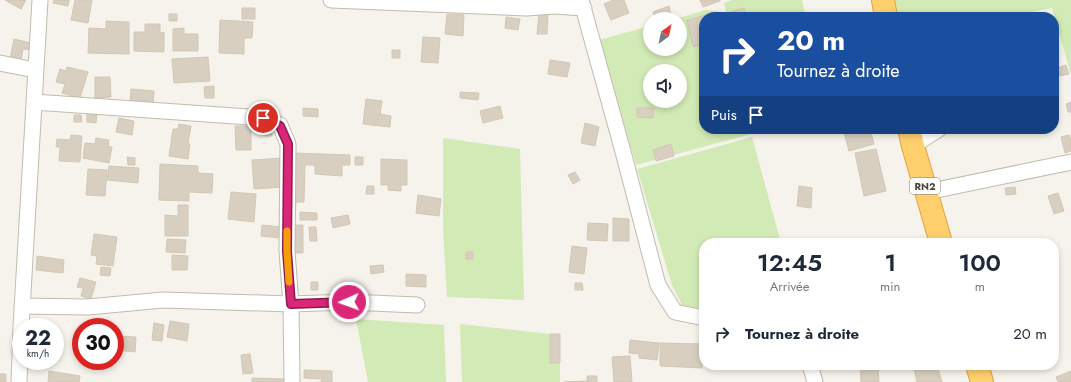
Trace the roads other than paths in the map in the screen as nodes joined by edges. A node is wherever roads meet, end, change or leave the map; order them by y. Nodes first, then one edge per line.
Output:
1 (40, 0) edge
2 (331, 0) edge
3 (883, 0) edge
4 (527, 4) edge
5 (583, 4) edge
6 (885, 12) edge
7 (0, 63) edge
8 (35, 70) junction
9 (34, 102) junction
10 (922, 134) edge
11 (911, 137) edge
12 (1071, 162) edge
13 (927, 192) junction
14 (940, 238) edge
15 (291, 304) junction
16 (417, 305) dead end
17 (22, 306) junction
18 (699, 317) edge
19 (21, 318) edge
20 (19, 370) edge
21 (811, 370) edge
22 (978, 370) edge
23 (18, 382) edge
24 (292, 382) edge
25 (814, 382) edge
26 (982, 382) edge

1 - 8 street
2 - 4 street
3 - 6 highway
4 - 5 street
5 - 18 street
7 - 8 street
8 - 9 street
9 - 15 street
9 - 17 street
10 - 11 street
11 - 13 highway, RN2
12 - 13 street
13 - 14 highway, RN2
15 - 16 street
15 - 17 street
15 - 24 street
17 - 19 street
20 - 23 street
21 - 25 street
22 - 26 highway

